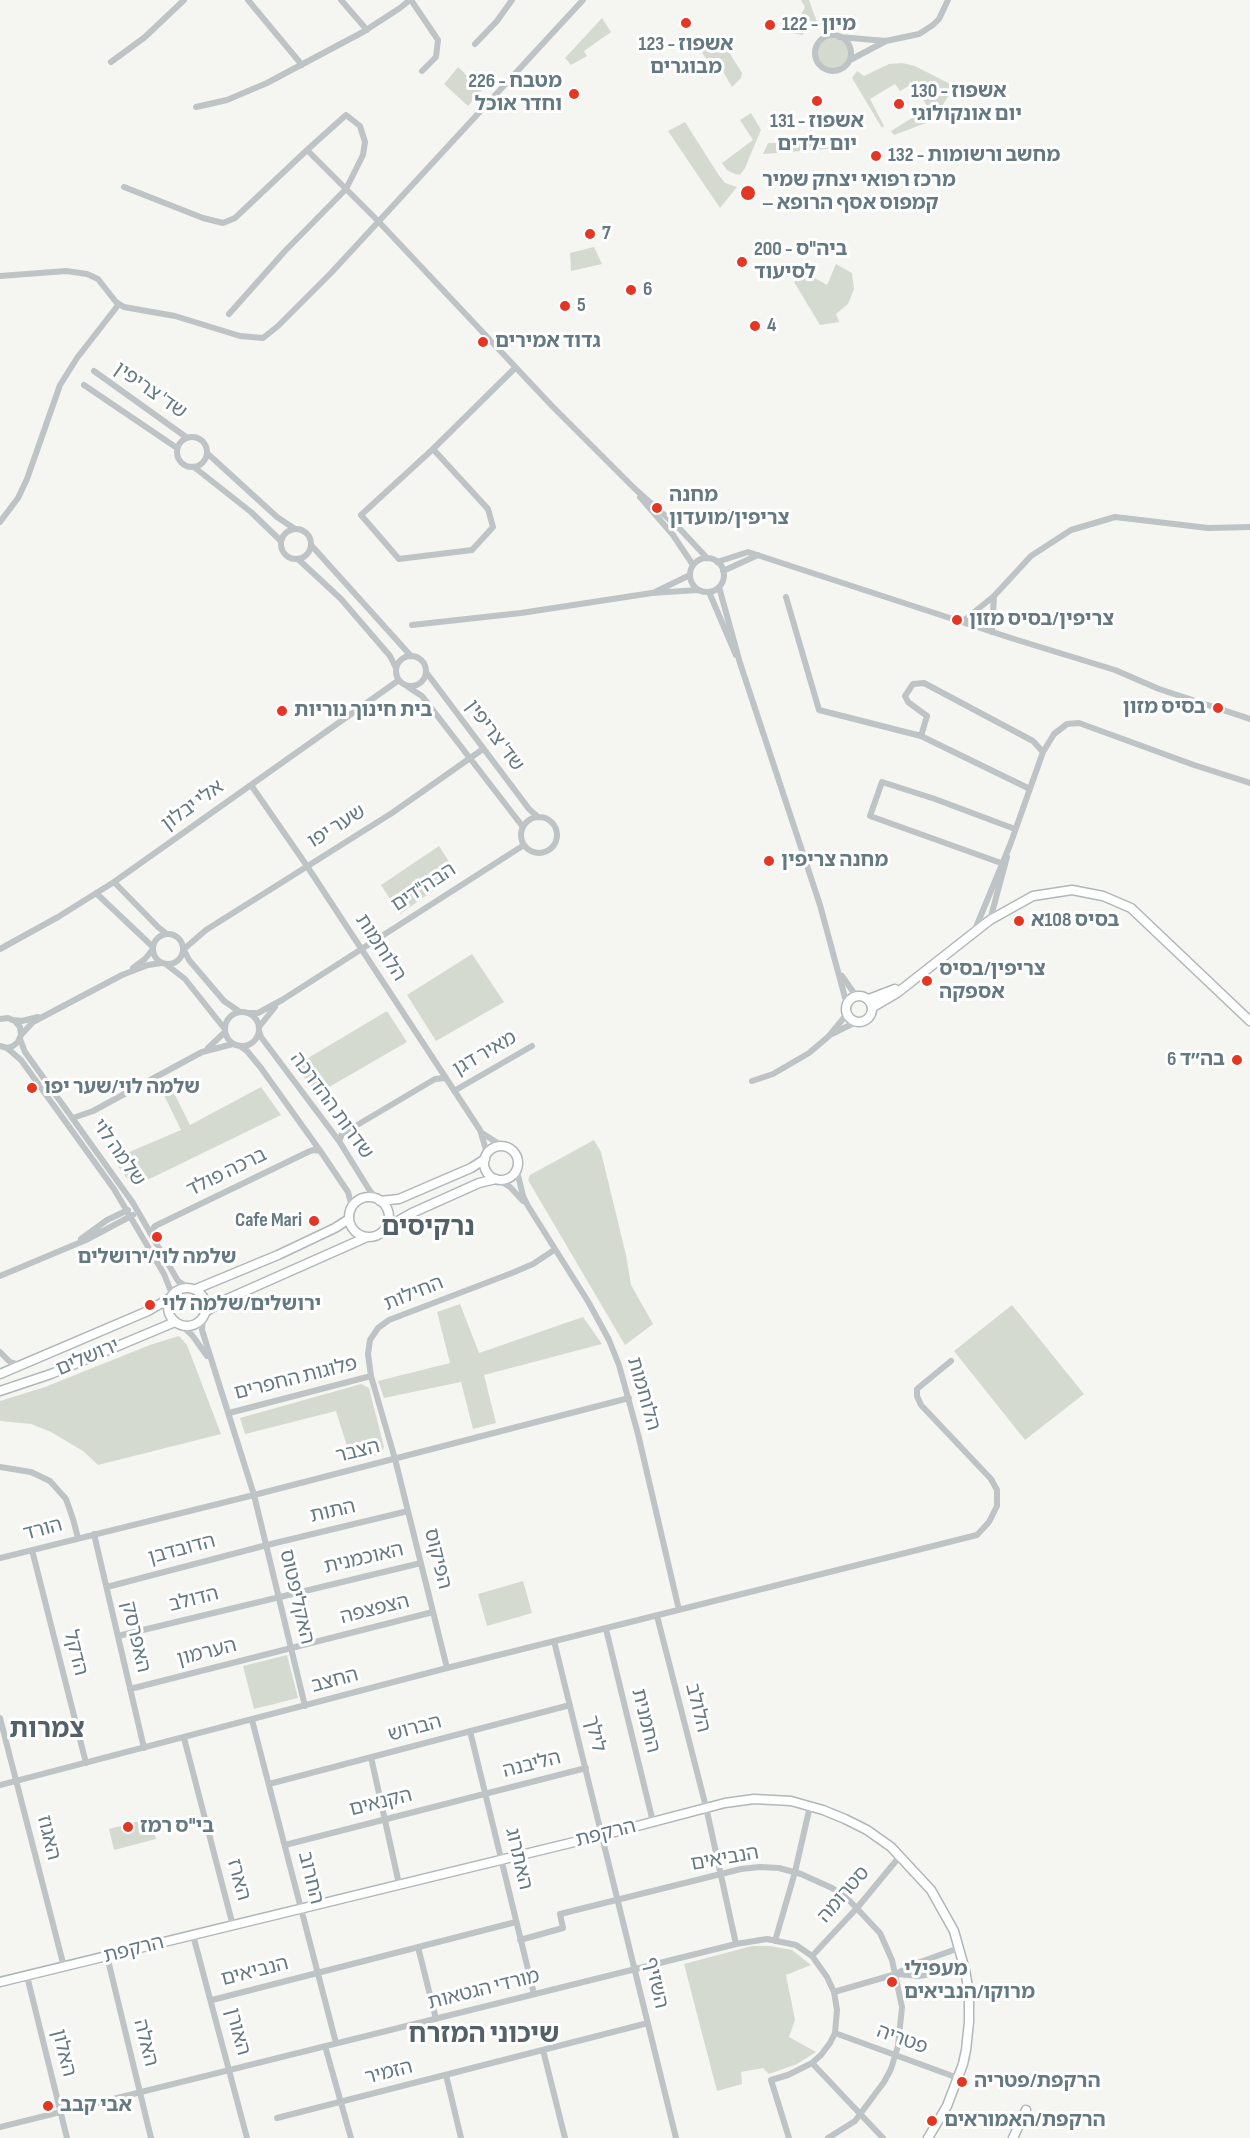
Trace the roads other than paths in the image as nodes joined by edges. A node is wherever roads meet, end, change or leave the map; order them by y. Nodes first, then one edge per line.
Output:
1 (184, 0) edge
2 (248, 0) edge
3 (341, 0) edge
4 (410, 0) edge
5 (512, 0) edge
6 (948, 0) edge
7 (580, 1) edge
8 (367, 30) junction
9 (839, 37) junction
10 (886, 40) junction
11 (475, 44) dead end
12 (850, 60) junction
13 (111, 62) dead end
14 (302, 65) junction
15 (422, 71) dead end
16 (196, 108) dead end
17 (308, 150) junction
18 (124, 187) dead end
19 (345, 189) junction
20 (379, 222) junction
21 (2, 276) edge
22 (119, 304) junction
23 (230, 314) dead end
24 (515, 368) junction
25 (94, 371) dead end
26 (84, 385) dead end
27 (186, 438) junction
28 (177, 448) junction
29 (433, 449) junction
30 (207, 453) junction
31 (194, 467) junction
32 (635, 489) junction
33 (0, 522) edge
34 (1250, 527) edge
35 (295, 529) junction
36 (281, 541) junction
37 (311, 545) junction
38 (758, 555) junction
39 (708, 558) junction
40 (298, 559) junction
41 (717, 562) junction
42 (693, 565) junction
43 (723, 571) junction
44 (690, 575) junction
45 (719, 587) junction
46 (698, 590) junction
47 (709, 592) junction
48 (652, 593) junction
49 (993, 596) junction
50 (786, 597) dead end
51 (962, 622) junction
52 (412, 625) dead end
53 (992, 632) junction
54 (411, 656) junction
55 (740, 663) junction
56 (396, 668) junction
57 (426, 672) junction
58 (399, 680) junction
59 (408, 687) junction
60 (1250, 719) edge
61 (921, 736) junction
62 (483, 749) junction
63 (1043, 752) junction
64 (471, 759) junction
65 (1250, 783) edge
66 (251, 785) junction
67 (1030, 789) junction
68 (538, 817) junction
69 (523, 827) junction
70 (1015, 829) junction
71 (524, 844) junction
72 (1010, 846) junction
73 (1001, 863) junction
74 (307, 866) junction
75 (114, 882) junction
76 (96, 893) junction
77 (990, 920) junction
78 (206, 930) junction
79 (974, 933) junction
80 (167, 934) junction
81 (177, 937) junction
82 (153, 948) junction
83 (0, 949) edge
84 (361, 949) junction
85 (184, 950) junction
86 (164, 964) junction
87 (839, 973) junction
88 (123, 975) junction
89 (856, 996) junction
90 (282, 1000) junction
91 (871, 1003) junction
92 (847, 1009) junction
93 (240, 1012) junction
94 (248, 1013) junction
95 (48, 1014) junction
96 (0, 1018) edge
97 (14, 1020) junction
98 (1250, 1021) edge
99 (856, 1022) junction
100 (259, 1029) junction
101 (225, 1031) junction
102 (829, 1036) junction
103 (20, 1037) junction
104 (236, 1045) junction
105 (532, 1046) dead end
106 (3, 1047) edge
107 (202, 1053) junction
108 (445, 1078) junction
109 (753, 1081) dead end
110 (454, 1091) junction
111 (93, 1111) junction
112 (73, 1118) junction
113 (78, 1124) junction
114 (480, 1130) junction
115 (339, 1141) junction
116 (502, 1146) junction
117 (321, 1152) junction
118 (486, 1156) junction
119 (517, 1170) junction
120 (497, 1179) junction
121 (379, 1201) junction
122 (528, 1206) junction
123 (352, 1207) junction
124 (126, 1210) junction
125 (137, 1210) junction
126 (131, 1217) junction
127 (349, 1219) junction
128 (385, 1228) junction
129 (150, 1233) junction
130 (367, 1237) junction
131 (70, 1246) junction
132 (554, 1250) junction
133 (1, 1276) edge
134 (191, 1288) junction
135 (171, 1296) junction
136 (204, 1315) junction
137 (178, 1323) junction
138 (0, 1353) edge
139 (211, 1361) junction
140 (951, 1361) dead end
141 (0, 1362) edge
142 (20, 1365) junction
143 (0, 1374) edge
144 (371, 1376) junction
145 (0, 1391) edge
146 (629, 1398) junction
147 (229, 1413) junction
148 (395, 1460) junction
149 (0, 1467) edge
150 (254, 1495) junction
151 (408, 1512) junction
152 (94, 1534) junction
153 (78, 1538) junction
154 (267, 1545) junction
155 (32, 1550) junction
156 (0, 1558) edge
157 (421, 1563) junction
158 (107, 1587) junction
159 (279, 1596) junction
160 (679, 1610) junction
161 (433, 1612) junction
162 (657, 1616) junction
163 (606, 1629) junction
164 (118, 1636) junction
165 (554, 1641) junction
166 (291, 1649) junction
167 (447, 1668) junction
168 (130, 1689) junction
169 (570, 1705) junction
170 (305, 1706) junction
171 (0, 1718) edge
172 (252, 1720) junction
173 (470, 1731) junction
174 (184, 1738) junction
175 (144, 1748) junction
176 (371, 1757) junction
177 (86, 1764) junction
178 (586, 1768) junction
179 (16, 1782) junction
180 (269, 1784) junction
181 (0, 1785) edge
182 (485, 1794) junction
183 (810, 1806) junction
184 (706, 1807) junction
185 (385, 1820) junction
186 (653, 1822) junction
187 (603, 1835) junction
188 (285, 1845) junction
189 (900, 1856) junction
190 (501, 1860) junction
191 (795, 1872) junction
192 (720, 1874) junction
193 (399, 1884) junction
194 (619, 1900) junction
195 (857, 1908) junction
196 (301, 1909) junction
197 (516, 1922) junction
198 (233, 1926) junction
199 (193, 1935) junction
200 (520, 1940) junction
201 (775, 1941) junction
202 (736, 1944) junction
203 (418, 1947) junction
204 (959, 1948) junction
205 (107, 1956) junction
206 (812, 1956) junction
207 (64, 1967) junction
208 (964, 1968) junction
209 (635, 1969) junction
210 (318, 1973) junction
211 (896, 1974) junction
212 (27, 1976) junction
213 (0, 1982) edge
214 (834, 1992) junction
215 (534, 1994) junction
216 (212, 2000) junction
217 (436, 2019) junction
218 (648, 2023) junction
219 (835, 2033) junction
220 (336, 2043) junction
221 (325, 2046) junction
222 (543, 2050) junction
223 (895, 2055) junction
224 (812, 2063) junction
225 (230, 2070) junction
226 (446, 2075) junction
227 (958, 2078) junction
228 (140, 2092) junction
229 (341, 2102) junction
230 (1026, 2110) dead end
231 (61, 2112) junction
232 (861, 2115) junction
233 (278, 2118) dead end
234 (0, 2127) edge
235 (67, 2138) edge
236 (152, 2138) edge
237 (247, 2138) edge
238 (351, 2138) edge
239 (461, 2138) edge
240 (565, 2138) edge
241 (676, 2138) edge
242 (789, 2138) edge
243 (828, 2138) edge
244 (883, 2138) edge
245 (928, 2138) edge
246 (1012, 2138) edge

1 - 13 street
2 - 14 street
3 - 8 street
4 - 8 street
4 - 15 street
5 - 11 street
6 - 10 street
7 - 20 street
8 - 14 street
9 - 10 street
9 - 12 street
9 - 12 street
10 - 12 street
14 - 16 street
17 - 18 street
17 - 19 street
17 - 19 street
19 - 20 street
19 - 23 street
20 - 22 street
20 - 24 street
21 - 22 street
22 - 33 street
24 - 29 street
24 - 32 street
25 - 27 street, שד' צריפין
26 - 28 street, שד' צריפין
27 - 28 street
27 - 30 street
28 - 31 street
29 - 29 street
30 - 31 street
30 - 35 street
31 - 36 street
32 - 39 street
32 - 42 street
34 - 49 street
35 - 36 street
35 - 37 street
36 - 40 street
37 - 40 street
37 - 54 street
38 - 41 street
38 - 43 street
38 - 51 street
39 - 41 street
39 - 42 street
40 - 56 street
41 - 43 street
42 - 44 street
43 - 45 street
44 - 46 street
44 - 48 street
45 - 47 street
45 - 55 street
46 - 47 street
46 - 48 street
47 - 55 street
48 - 52 street
49 - 51 street
49 - 53 street
50 - 61 street
51 - 53 street
53 - 60 street
54 - 56 street
54 - 57 street
55 - 87 street
56 - 58 street
57 - 59 street
57 - 62 street, שד' צריפין
58 - 59 street
58 - 66 street, אלי יבלון
59 - 64 street, שד' צריפין
61 - 63 street
61 - 67 street
62 - 64 street, שער יפו
62 - 68 street, שד' צריפין
63 - 65 street
63 - 67 street
64 - 69 street, שד' צריפין
64 - 74 street, שער יפו
66 - 74 street, הלוחמות
66 - 75 street, אלי יבלון
67 - 70 street
68 - 69 street
68 - 71 street
69 - 71 street
70 - 72 street
70 - 73 street
71 - 84 street, הבה"דים
72 - 73 street
72 - 77 street
73 - 79 street
74 - 78 street, שער יפו
74 - 84 street, הלוחמות
75 - 76 street, אלי יבלון
75 - 80 street
76 - 82 street
76 - 83 street, אלי יבלון
77 - 79 street
77 - 98 street
78 - 81 street, שער יפו
78 - 85 street, שער יפו
79 - 91 street
80 - 81 street
80 - 82 street
81 - 85 street
82 - 86 street
82 - 88 street
84 - 90 street, הבה"דים
84 - 108 street, הלוחמות
85 - 86 street
85 - 93 street
86 - 88 street
86 - 101 street
87 - 89 street
87 - 92 street
88 - 95 street
89 - 91 street
89 - 92 street
90 - 94 street, הבה"דים
90 - 100 street, הבה"דים
91 - 99 street
92 - 99 street
92 - 102 street
93 - 94 street
93 - 101 street
94 - 100 street
95 - 97 street
95 - 103 street
96 - 97 street
97 - 103 street, שלמה לוי
99 - 102 street
100 - 104 street
100 - 115 street, שדרות ההדרכה
101 - 104 street
101 - 107 street
102 - 109 street
103 - 106 street
103 - 112 street, שלמה לוי
104 - 107 street
104 - 117 street, שדרות ההדרכה
105 - 110 street, מאיר דגן
106 - 124 street, שלמה לוי
107 - 111 street
108 - 110 street, הלוחמות
108 - 115 street
110 - 114 street, הלוחמות
111 - 112 street
111 - 113 street
112 - 113 street, שלמה לוי
113 - 125 street, שלמה לוי
114 - 116 street, הלוחמות
114 - 118 street, הלוחמות
115 - 121 street, שדרות ההדרכה
116 - 118 street
116 - 119 street
117 - 123 street, שדרות ההדרכה
117 - 129 street, ברכה פולד
118 - 120 street
118 - 121 street
119 - 120 street
119 - 122 street, הלוחמות
120 - 122 street, הלוחמות
120 - 128 street
121 - 123 street
121 - 128 street
122 - 132 street, הלוחמות
123 - 127 street
124 - 125 street
124 - 126 street, שלמה לוי
124 - 131 street
125 - 126 street
125 - 129 street, שלמה לוי
126 - 131 street
126 - 135 street, שלמה לוי
127 - 130 street
127 - 134 street
128 - 130 street
129 - 134 street, שלמה לוי
130 - 136 street
131 - 133 street
132 - 144 street, החילות
132 - 146 street, הלוחמות
134 - 135 street
134 - 136 street
135 - 137 street
135 - 142 street, ירושלים
136 - 137 street
136 - 139 street
137 - 139 street
137 - 145 street, ירושלים
138 - 141 street
138 - 142 street
139 - 147 street
140 - 160 street, החצב
142 - 143 street, ירושלים
144 - 147 street, פלוגות החפרים
144 - 148 street, החילות
146 - 148 street, הצבר
146 - 160 street, הלוחמות
147 - 150 street
148 - 150 street, הצבר
148 - 151 street, הפיקוס
149 - 153 street
150 - 152 street, הצבר
150 - 154 street, האקליפטוס
151 - 154 street, התות
151 - 157 street, הפיקוס
152 - 153 street, הורד
152 - 158 street, האפרסק
153 - 155 street, הורד
154 - 158 street, הדובדבן
154 - 159 street, האקליפטוס
155 - 156 street, הורד
155 - 177 street, הדקל
157 - 159 street, האוכמנית
157 - 161 street, הפיקוס
158 - 164 street, האפרסק
159 - 164 street, הדולב
159 - 166 street, האקליפטוס
160 - 162 street, החצב
161 - 166 street, הצפצפה
161 - 167 street, הפיקוס
162 - 163 street, החצב
162 - 184 street, הלולב
163 - 165 street, החצב
163 - 186 street, החמנית
164 - 168 street, האפרסק
165 - 167 street, החצב
165 - 169 street, לילך
166 - 168 street, הערמון
166 - 170 street, האקליפטוס
167 - 170 street, החצב
168 - 175 street, האפרסק
169 - 173 street, הברוש
169 - 178 street, לילך
170 - 172 street, החצב
171 - 179 street, האגוז
172 - 174 street, החצב
172 - 180 street, החרוב
173 - 176 street, הברוש
173 - 182 street, האתרוג
174 - 175 street, החצב
174 - 198 street, הארז
175 - 177 street, החצב
176 - 180 street, הברוש
176 - 185 street
177 - 179 street, החצב
178 - 182 street, הליבנה
178 - 187 street, לילך
179 - 181 street, החצב
179 - 207 street, האגוז
180 - 188 street, החרוב
182 - 185 street, הקנאים
182 - 190 street, האתרוג
183 - 184 street, הרקפת
183 - 189 street, הרקפת
183 - 191 street
184 - 186 street, הרקפת
184 - 192 street, הלולב
185 - 188 street, הקנאים
185 - 193 street
186 - 187 street, הרקפת
187 - 190 street, הרקפת
187 - 194 street, השזיף
188 - 196 street, החרוב
189 - 195 street, סטרומה
189 - 204 street, הרקפת
190 - 193 street, הרקפת
190 - 197 street, האתרוג
191 - 192 street, הנביאים
191 - 195 street, הנביאים
191 - 201 street
192 - 194 street, הנביאים
192 - 202 street, הלולב
193 - 196 street, הרקפת
194 - 200 street, הנביאים
194 - 209 street, השזיף
195 - 206 street, סטרומה
195 - 211 street, הנביאים
196 - 198 street, הרקפת
196 - 210 street, החרוב
197 - 200 street, האתרוג
197 - 203 street, הנביאים
198 - 199 street, הרקפת
199 - 205 street, הרקפת
199 - 216 street, האורן
200 - 215 street, האתרוג
201 - 202 street, מורדי הגטאות
201 - 206 street, מורדי הגטאות
202 - 209 street, מורדי הגטאות
203 - 210 street, הנביאים
203 - 217 street
204 - 208 street, הרקפת
204 - 211 street
205 - 207 street, הרקפת
205 - 228 street, האלה
206 - 214 street, מורדי הגטאות
207 - 212 street, הרקפת
208 - 211 street
208 - 227 street, הרקפת
209 - 215 street, מורדי הגטאות
209 - 218 street, השזיף
210 - 216 street, הנביאים
210 - 220 street, החרוב
211 - 214 street
211 - 223 street, הנביאים
212 - 213 street, הרקפת
212 - 231 street, האלון
214 - 219 street, מורדי הגטאות
215 - 217 street, מורדי הגטאות
216 - 225 street, האורן
217 - 220 street, מורדי הגטאות
218 - 222 street, הזמיר
218 - 241 street, השזיף
219 - 223 street, פטריה
219 - 224 street
220 - 221 street, מורדי הגטאות
221 - 225 street, מורדי הגטאות
221 - 229 street
222 - 226 street, הזמיר
222 - 240 street
223 - 227 street, פטריה
223 - 232 street, הנביאים
224 - 232 street
224 - 242 street
225 - 228 street, מורדי הגטאות
225 - 237 street, האורן
226 - 229 street, הזמיר
226 - 239 street
227 - 245 street, הרקפת
228 - 231 street, מורדי הגטאות
228 - 236 street, האלה
229 - 233 street, הזמיר
229 - 238 street
230 - 246 street
231 - 234 street, מורדי הגטאות
231 - 235 street, האלון
232 - 243 street, הנביאים
232 - 244 street

